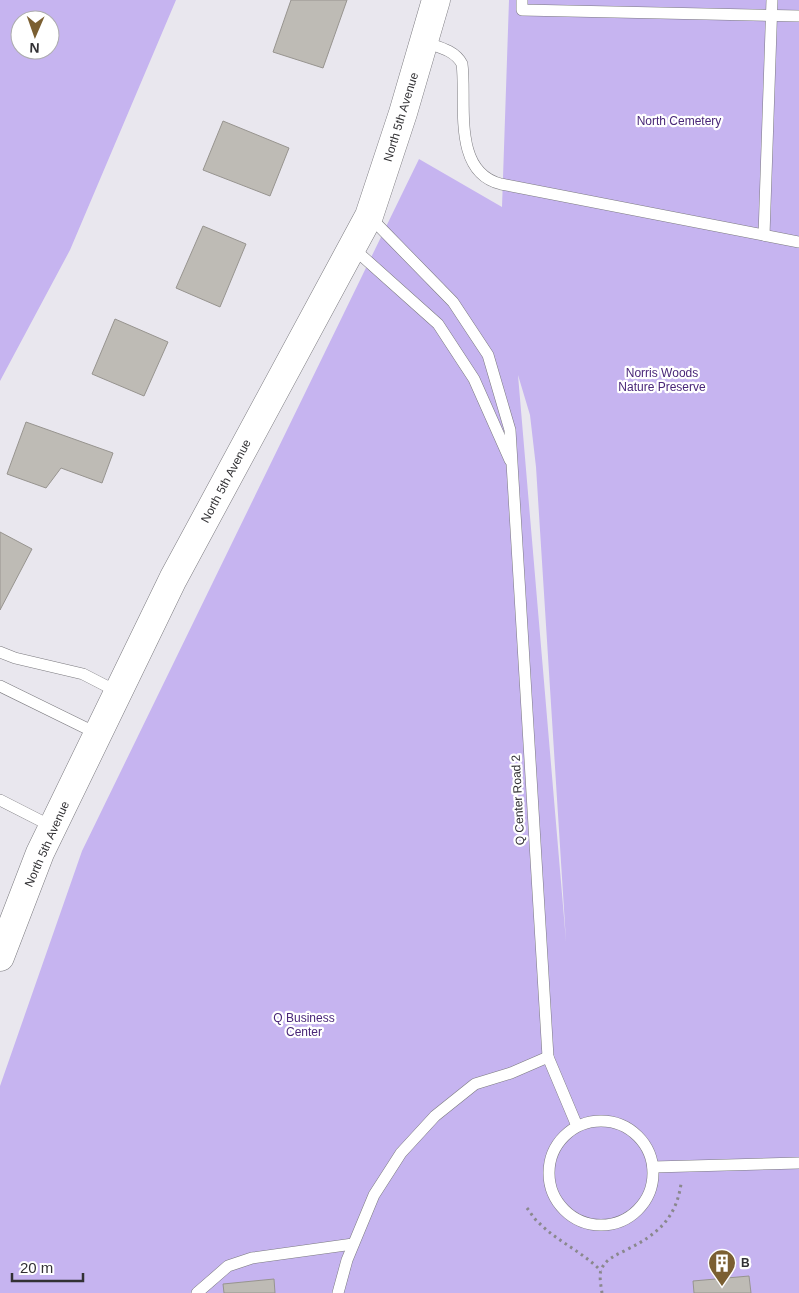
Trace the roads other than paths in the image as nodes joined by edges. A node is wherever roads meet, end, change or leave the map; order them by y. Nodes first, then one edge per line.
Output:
1 (436, 0) edge
2 (522, 0) edge
3 (772, 0) edge
4 (772, 15) junction
5 (799, 16) edge
6 (424, 42) junction
7 (369, 216) junction
8 (764, 235) junction
9 (799, 242) edge
10 (353, 248) junction
11 (512, 466) junction
12 (0, 652) edge
13 (2, 691) edge
14 (118, 692) junction
15 (98, 734) junction
16 (0, 800) edge
17 (53, 827) junction
18 (0, 957) edge
19 (548, 1057) junction
20 (577, 1126) junction
21 (799, 1163) edge
22 (653, 1167) junction
23 (353, 1244) junction
24 (197, 1293) edge
25 (338, 1293) edge

1 - 6 main road, North 5th Avenue
2 - 4 lane
3 - 4 lane
4 - 5 lane
4 - 8 lane
6 - 7 main road, North 5th Avenue
6 - 8 lane
7 - 10 main road, North 5th Avenue
7 - 11 lane, Q Center Road 2
8 - 9 lane
10 - 11 lane
10 - 14 main road, North 5th Avenue
11 - 19 lane, Q Center Road 2
12 - 14 lane
13 - 15 lane
14 - 15 main road, North 5th Avenue
15 - 17 main road, North 5th Avenue
16 - 17 lane
17 - 18 main road, North 5th Avenue
19 - 20 lane, Q Center Road 2
19 - 23 lane
20 - 22 lane
20 - 22 lane
21 - 22 lane
23 - 24 lane
23 - 25 lane

